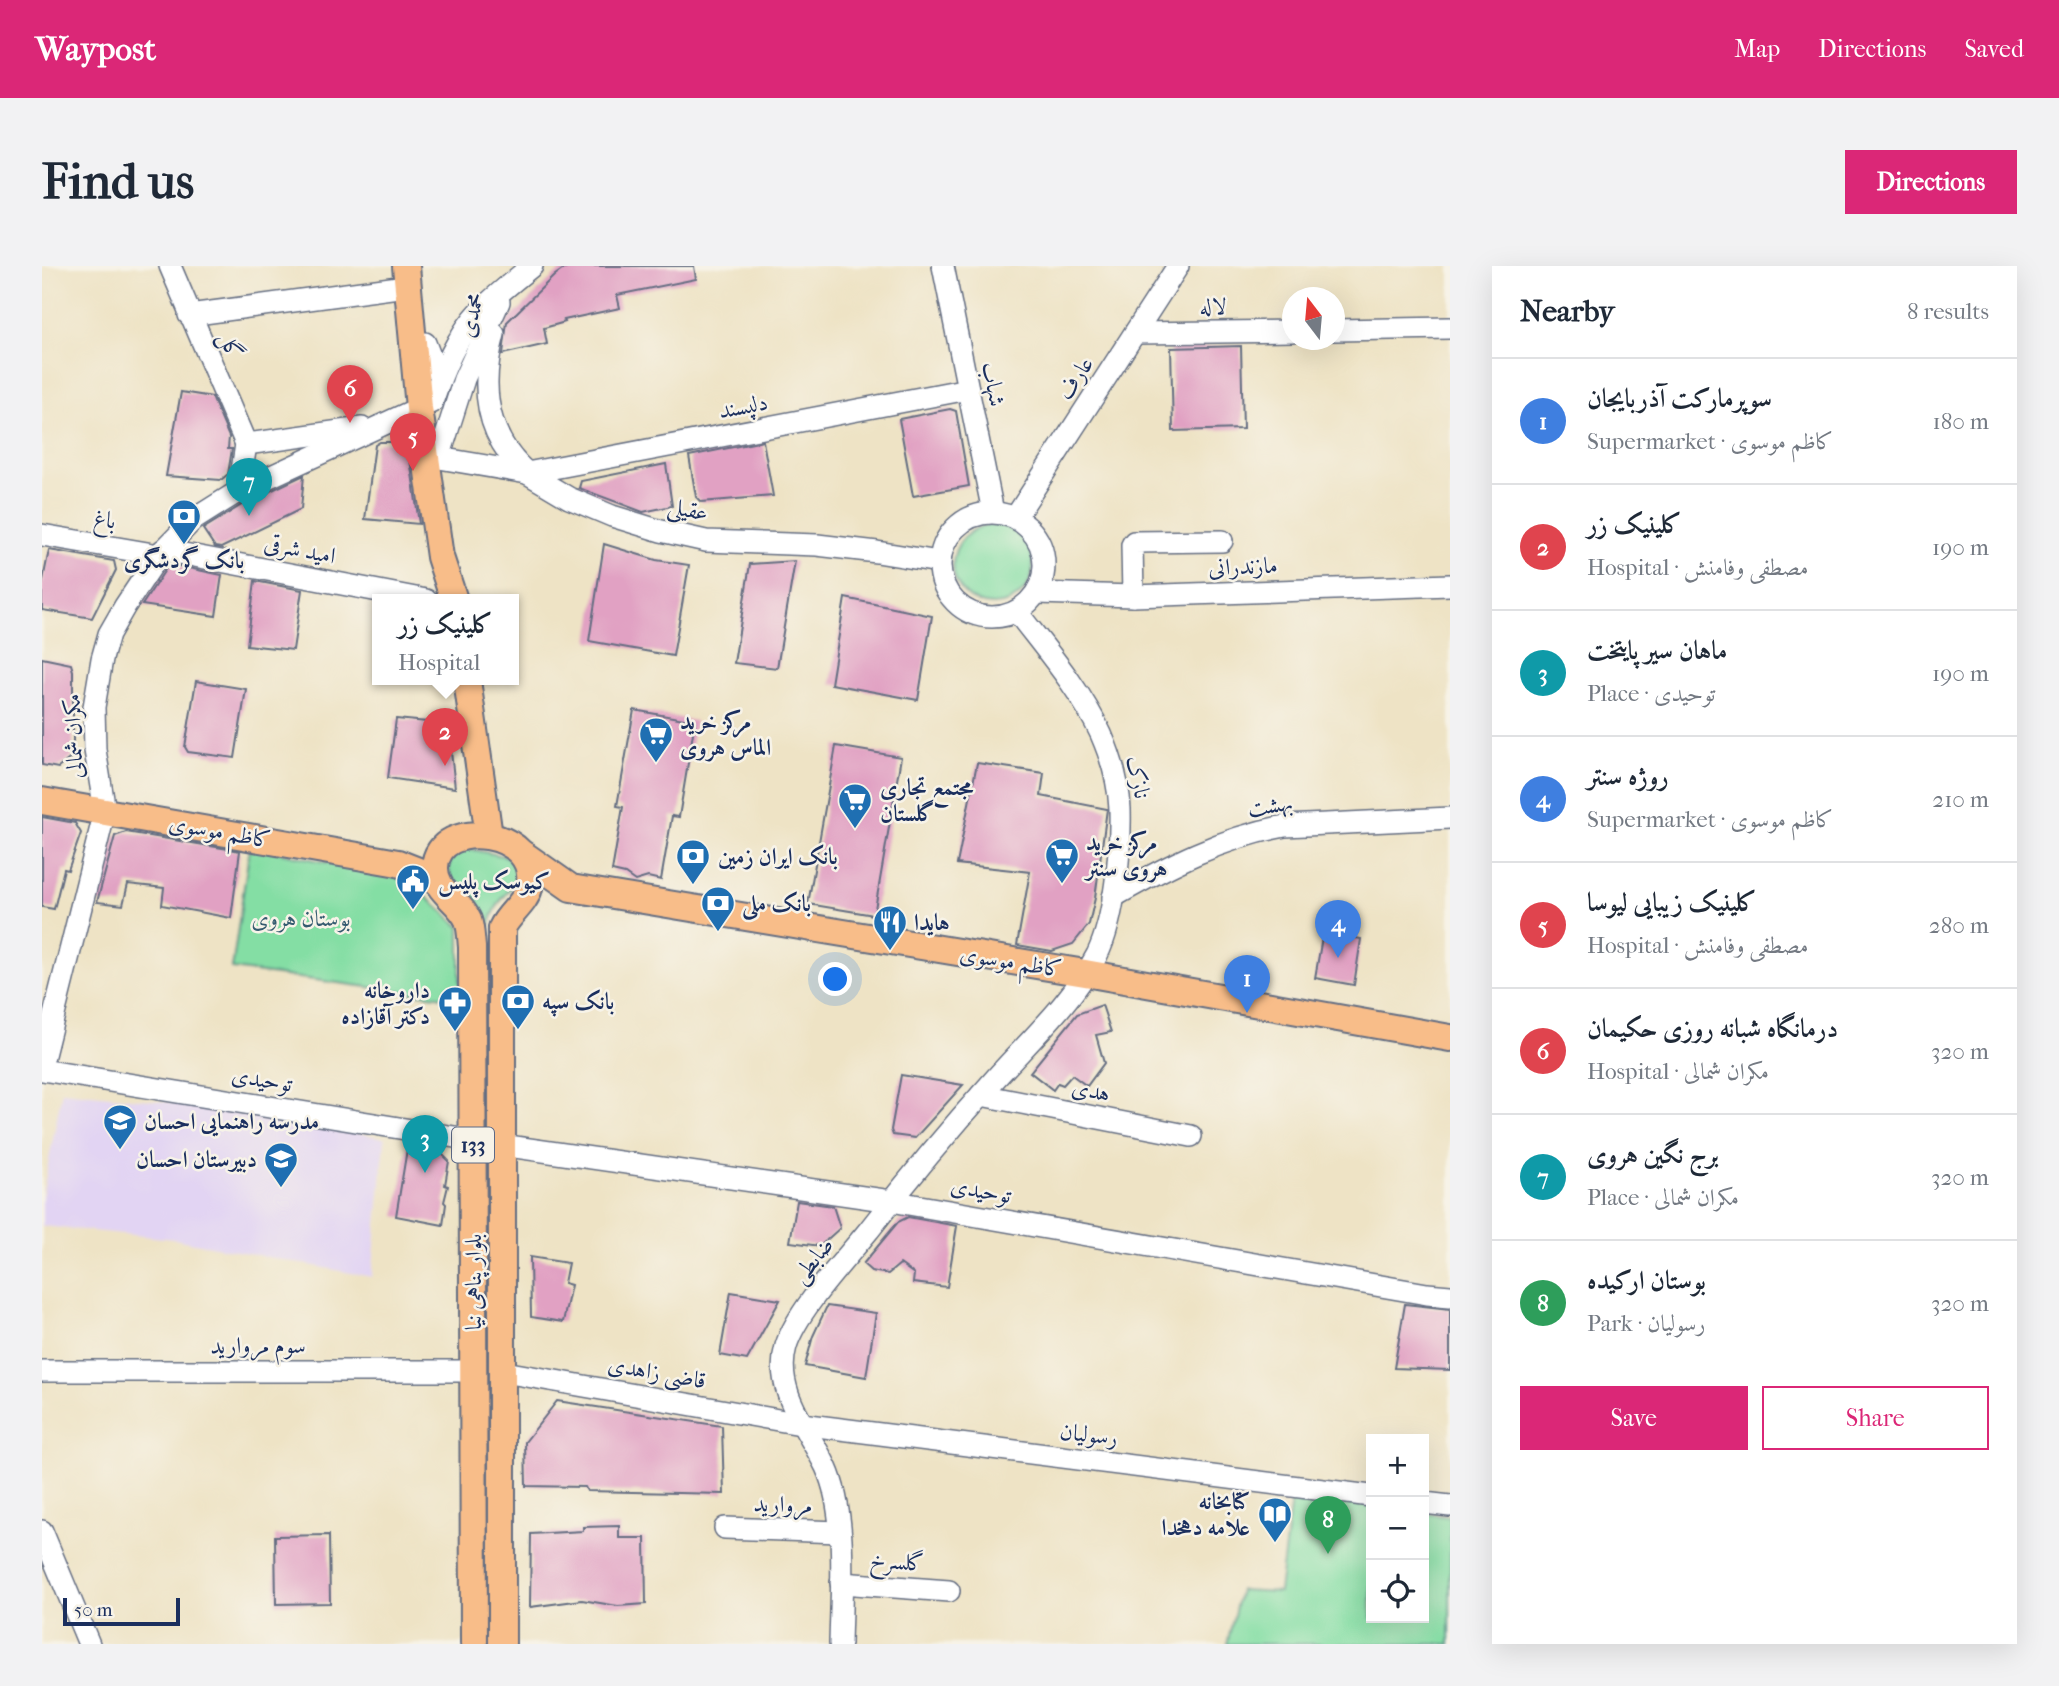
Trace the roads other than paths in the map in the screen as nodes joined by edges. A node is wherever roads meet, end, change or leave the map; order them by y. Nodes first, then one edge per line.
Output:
1 (170, 266) edge
2 (531, 266) edge
3 (943, 266) edge
4 (1178, 266) edge
5 (409, 273) edge
6 (505, 288) junction
7 (189, 315) junction
8 (1450, 328) edge
9 (1345, 330) edge
10 (1282, 331) edge
11 (1135, 333) junction
12 (425, 343) junction
13 (441, 375) junction
14 (968, 390) junction
15 (425, 405) junction
16 (385, 425) junction
17 (246, 444) junction
18 (439, 458) junction
19 (527, 473) junction
20 (239, 492) junction
21 (993, 513) junction
22 (1015, 518) junction
23 (42, 535) edge
24 (1222, 541) dead end
25 (161, 552) junction
26 (939, 562) junction
27 (1450, 585) edge
28 (1037, 593) junction
29 (393, 594) edge
30 (453, 594) edge
31 (455, 594) edge
32 (1133, 596) junction
33 (1017, 611) junction
34 (468, 685) edge
35 (42, 801) edge
36 (105, 811) junction
37 (1450, 818) edge
38 (489, 836) junction
39 (451, 841) junction
40 (524, 855) junction
41 (398, 863) junction
42 (437, 882) junction
43 (1113, 897) junction
44 (1085, 973) junction
45 (1450, 1038) edge
46 (42, 1063) edge
47 (42, 1070) edge
48 (981, 1095) junction
49 (1191, 1136) dead end
50 (473, 1140) junction
51 (501, 1144) junction
52 (891, 1201) junction
53 (1450, 1296) edge
54 (42, 1371) edge
55 (474, 1371) junction
56 (504, 1373) junction
57 (801, 1424) junction
58 (1366, 1495) edge
59 (1429, 1504) edge
60 (1450, 1506) edge
61 (725, 1528) dead end
62 (42, 1531) edge
63 (840, 1532) junction
64 (841, 1583) junction
65 (949, 1591) dead end
66 (89, 1644) edge
67 (474, 1644) edge
68 (502, 1644) edge
69 (840, 1644) edge

1 - 7 street, گل
2 - 6 street
3 - 14 street, شهاب
4 - 11 street, عارف
5 - 7 street
5 - 12 main road
5 - 15 main road
6 - 13 street
6 - 18 street, محمدی
6 - 19 street, محمدی
7 - 17 street, گل
8 - 9 street
10 - 11 street, لاله
11 - 22 street, عارف
12 - 13 street
12 - 15 main road
13 - 15 street
14 - 19 street, دلپسند
14 - 21 street, شهاب
15 - 16 street, مکران شمالی
15 - 18 main road
15 - 30 main road
16 - 17 street
16 - 20 street, مکران شمالی
17 - 20 street
18 - 19 street, عقیلی
18 - 31 main road
19 - 26 street, عقیلی
20 - 25 street, مکران شمالی
21 - 22 street
21 - 26 street
22 - 28 street
23 - 25 street, باغ
24 - 32 street
25 - 29 street, امید شرقی
25 - 36 street, مکران شمالی
26 - 33 street
27 - 32 street, مازندرانی
28 - 32 street, مازندرانی
28 - 33 street
33 - 43 street, نازک
34 - 38 main road
35 - 36 main road, کاظم موسوی
36 - 41 main road, کاظم موسوی
36 - 46 street
37 - 43 street, بهشت
38 - 39 main road
38 - 40 main road
39 - 41 main road
39 - 42 main road
40 - 44 main road, کاظم موسوی
40 - 51 main road, بلوار پناهی نیا / 133
41 - 42 main road, کاظم موسوی
42 - 50 main road, بلوار پناهی نیا / 133
43 - 44 street, نازک
44 - 45 main road, کاظم موسوی
44 - 48 street, ضابطی
47 - 50 street, توحیدی
48 - 49 street, هدی
48 - 52 street, ضابطی
50 - 55 main road, بلوار پناهی نیا / 133
51 - 52 street, توحیدی
51 - 56 main road, بلوار پناهی نیا / 133
52 - 53 street, توحیدی
52 - 57 street, ضابطی
54 - 55 street, سوم مروارید
55 - 56 main road
55 - 67 main road, بلوار پناهی نیا / 133
56 - 57 street, قاضی زاهدی
56 - 68 main road, بلوار پناهی نیا / 133
57 - 58 street, رسولیان
57 - 63 street, ضابطی
59 - 60 street
61 - 63 street, مروارید
62 - 66 street
63 - 64 street, ضابطی
64 - 65 street, گلسرخ
64 - 69 street, ضابطی

